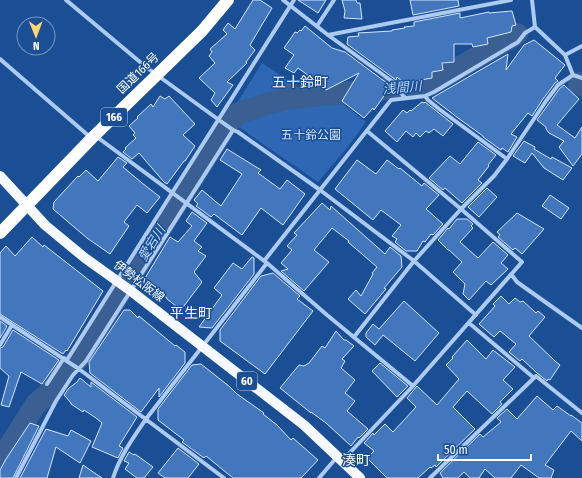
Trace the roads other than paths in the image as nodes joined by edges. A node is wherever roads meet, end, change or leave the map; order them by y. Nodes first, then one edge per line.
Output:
1 (66, 0) edge
2 (228, 0) edge
3 (283, 0) edge
4 (294, 0) edge
5 (334, 0) edge
6 (511, 0) edge
7 (532, 0) edge
8 (291, 6) junction
9 (317, 26) junction
10 (535, 27) junction
11 (328, 35) junction
12 (582, 46) edge
13 (565, 55) junction
14 (0, 59) edge
15 (157, 74) junction
16 (573, 75) junction
17 (582, 78) edge
18 (425, 96) junction
19 (405, 98) junction
20 (220, 121) junction
21 (233, 130) junction
22 (367, 131) junction
23 (94, 137) junction
24 (506, 159) junction
25 (0, 176) edge
26 (320, 190) junction
27 (172, 193) junction
28 (186, 203) junction
29 (27, 206) junction
30 (461, 208) junction
31 (0, 233) edge
32 (414, 261) junction
33 (266, 262) junction
34 (511, 274) junction
35 (117, 281) junction
36 (131, 290) junction
37 (476, 315) junction
38 (0, 317) edge
39 (469, 323) junction
40 (12, 325) junction
41 (582, 328) edge
42 (354, 337) junction
43 (0, 344) edge
44 (202, 346) junction
45 (66, 360) junction
46 (78, 368) junction
47 (534, 378) junction
48 (47, 384) dead end
49 (414, 386) junction
50 (582, 413) edge
51 (146, 419) junction
52 (340, 459) junction
53 (16, 478) edge
54 (113, 478) edge
55 (224, 478) edge
56 (318, 478) edge
57 (360, 478) edge
58 (430, 478) edge

1 - 15 street
2 - 15 highway, 国道166号 / 166
3 - 8 street
4 - 8 street
5 - 9 street
6 - 11 street
7 - 10 street
8 - 9 street
8 - 20 street
9 - 11 street
10 - 13 street
10 - 18 street
11 - 19 street
12 - 13 street
13 - 16 street
14 - 23 street
15 - 20 street
15 - 23 highway, 国道166号 / 166
16 - 17 street
16 - 24 street
18 - 19 street
18 - 24 street
19 - 22 street
20 - 21 street
20 - 27 street
21 - 26 street
21 - 28 street
22 - 26 street
22 - 30 street
23 - 27 street
23 - 29 highway, 国道166号 / 166
24 - 30 street
25 - 29 main road, 伊勢松阪線 / 60
26 - 32 street
26 - 33 street
27 - 28 street
27 - 35 street
28 - 33 street
28 - 36 street
29 - 31 highway, 国道166号 / 166
29 - 35 main road, 伊勢松阪線 / 60
30 - 32 street
30 - 34 street
32 - 37 street
32 - 42 street
33 - 42 street
33 - 44 street
34 - 37 street
34 - 41 street
35 - 36 main road, 伊勢松阪線 / 60
35 - 45 street
36 - 44 main road, 伊勢松阪線 / 60
36 - 46 street
37 - 39 street
38 - 40 street
39 - 47 street
39 - 49 street
40 - 43 street
40 - 45 street
42 - 49 street
44 - 51 street
44 - 52 main road, 伊勢松阪線 / 60
45 - 46 street
45 - 48 street
46 - 51 street
46 - 53 street
47 - 50 street
47 - 58 street
49 - 52 street
51 - 54 street
51 - 55 street
52 - 56 street
52 - 57 main road, 伊勢松阪線 / 60

